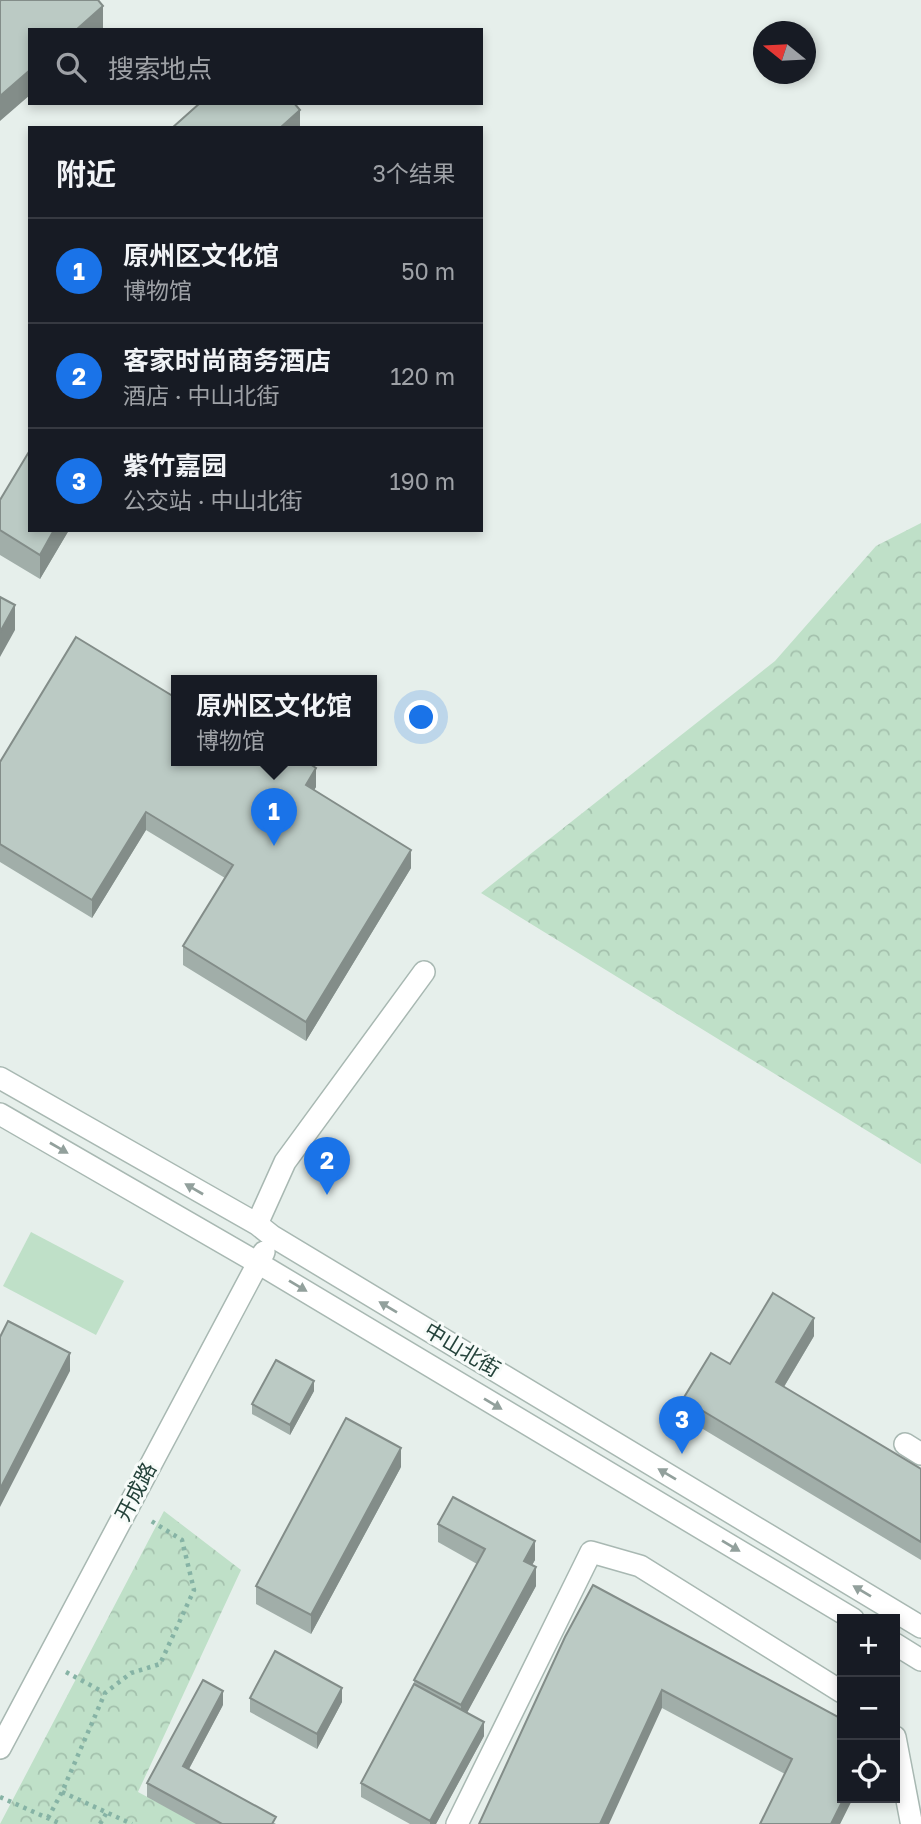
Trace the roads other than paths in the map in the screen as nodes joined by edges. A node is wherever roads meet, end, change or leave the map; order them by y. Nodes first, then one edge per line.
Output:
1 (424, 972) dead end
2 (0, 1078) edge
3 (0, 1114) edge
4 (264, 1231) junction
5 (258, 1263) junction
6 (845, 1614) edge
7 (921, 1626) edge
8 (900, 1647) edge
9 (921, 1660) edge
10 (837, 1689) edge
11 (896, 1740) edge
12 (0, 1748) edge
13 (914, 1816) edge
14 (457, 1824) edge

1 - 4 street, 开成路
4 -> 2 street, 中山北街
3 -> 5 street, 中山北街
4 - 5 street, 开成路
7 -> 4 street, 中山北街
5 -> 6 street, 中山北街
5 - 12 street, 开成路
8 - 9 street
10 - 14 street
11 - 13 street

